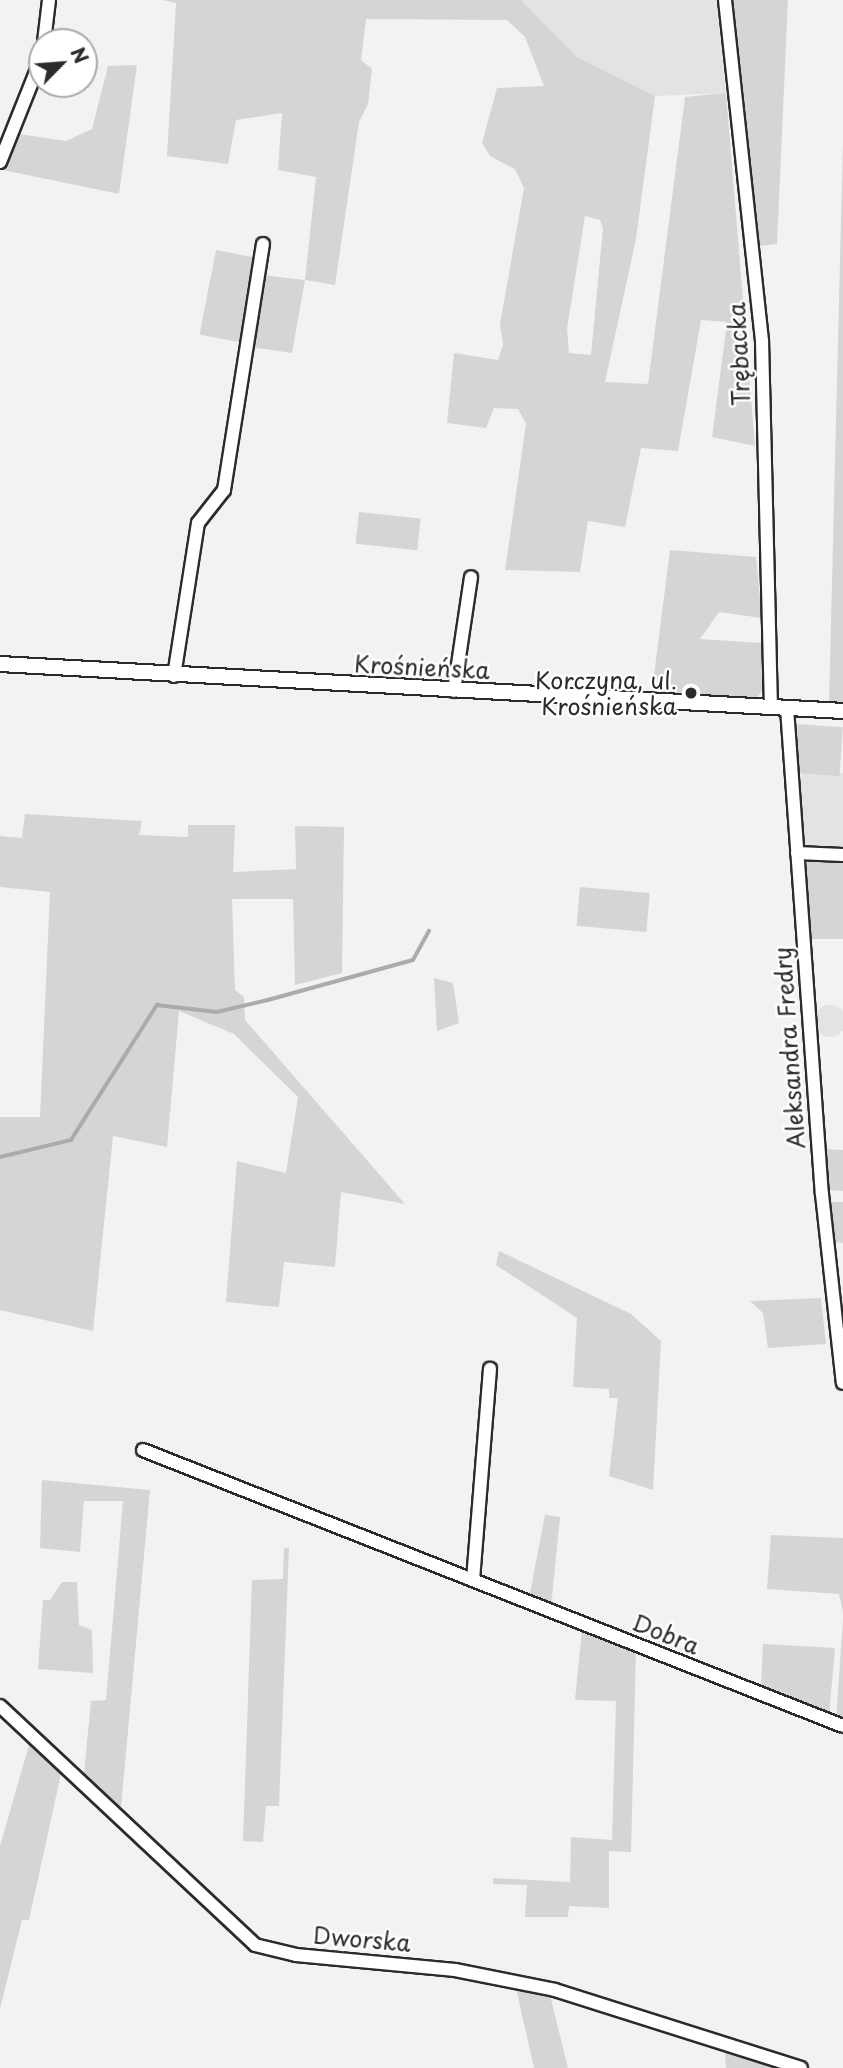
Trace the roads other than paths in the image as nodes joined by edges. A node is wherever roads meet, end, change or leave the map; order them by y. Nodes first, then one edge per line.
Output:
1 (49, 0) edge
2 (725, 0) edge
3 (46, 28) edge
4 (28, 92) edge
5 (0, 162) edge
6 (263, 244) dead end
7 (471, 577) dead end
8 (0, 664) edge
9 (174, 676) junction
10 (454, 691) junction
11 (771, 707) junction
12 (787, 708) junction
13 (843, 711) edge
14 (797, 853) junction
15 (843, 855) edge
16 (490, 1368) dead end
17 (843, 1383) edge
18 (143, 1450) dead end
19 (473, 1580) junction
20 (0, 1706) edge
21 (843, 1726) edge
22 (801, 2068) edge

1 - 3 street
2 - 11 street, Trębacka
4 - 5 street
6 - 9 street
7 - 10 street
8 - 9 main road, Krośnieńska
9 - 10 main road, Krośnieńska
10 - 11 main road, Krośnieńska
11 - 12 main road, Krośnieńska
12 - 13 main road, Krośnieńska
12 - 14 street, Aleksandra Fredry
14 - 15 street
14 - 17 street, Aleksandra Fredry
16 - 19 street
18 - 19 street, Dobra
19 - 21 street, Dobra
20 - 22 street, Dworska

